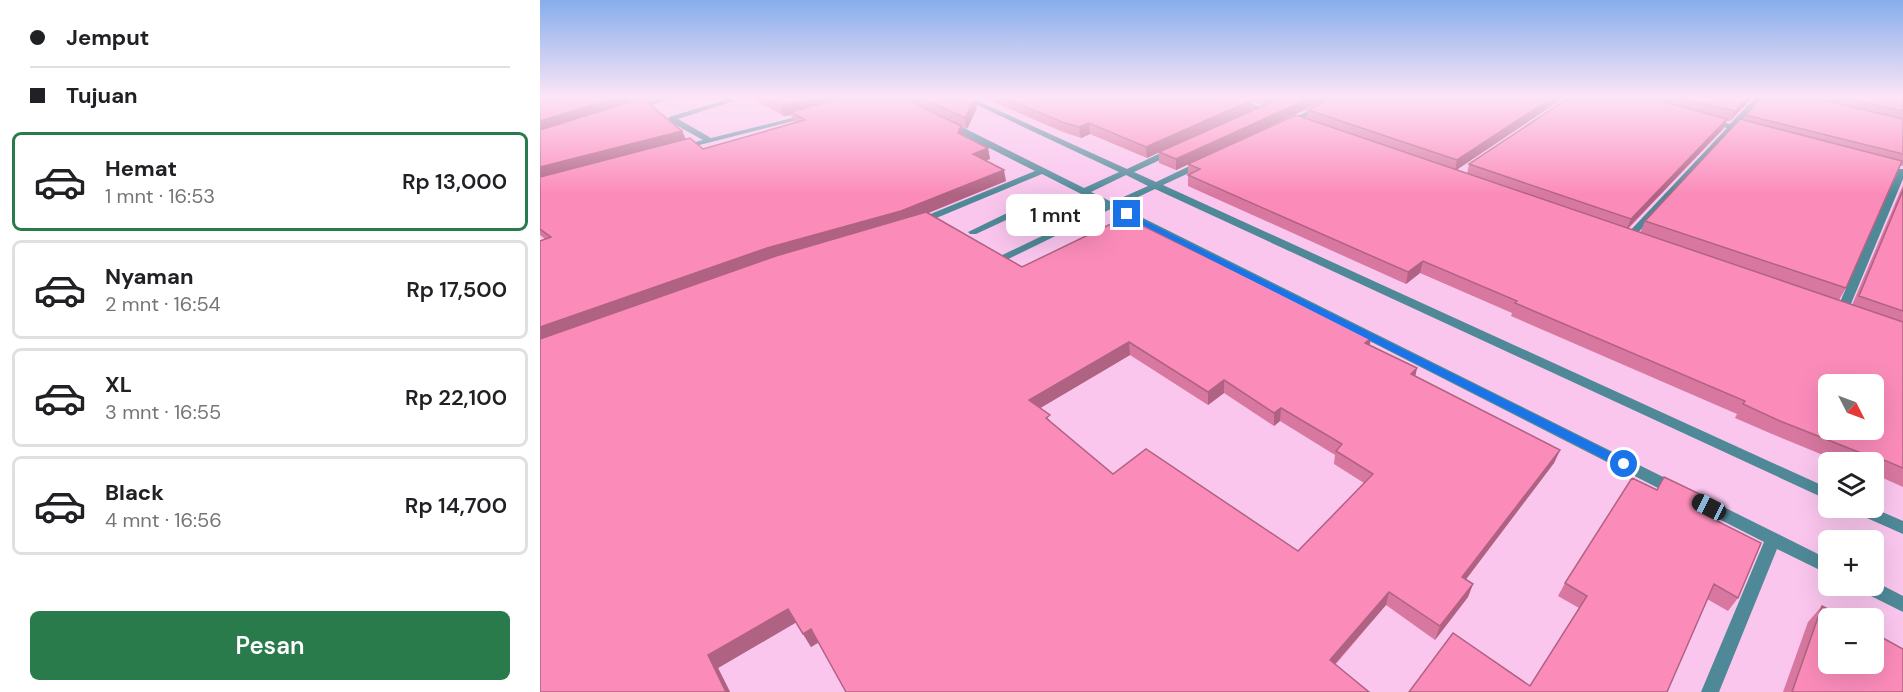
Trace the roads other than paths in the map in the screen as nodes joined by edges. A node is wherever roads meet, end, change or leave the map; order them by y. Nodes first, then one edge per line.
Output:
1 (691, 129) edge
2 (756, 129) edge
3 (960, 129) edge
4 (1034, 129) edge
5 (1729, 129) edge
6 (1745, 129) edge
7 (1755, 132) edge
8 (710, 141) junction
9 (1179, 148) edge
10 (674, 150) edge
11 (1209, 160) edge
12 (1891, 168) edge
13 (1043, 171) junction
14 (1903, 171) edge
15 (1127, 172) junction
16 (1155, 186) junction
17 (1083, 192) junction
18 (1112, 206) junction
19 (1072, 225) junction
20 (908, 227) edge
21 (973, 232) dead end
22 (1618, 233) edge
23 (1629, 237) junction
24 (1640, 241) edge
25 (1002, 259) edge
26 (1831, 308) edge
27 (1818, 489) edge
28 (1881, 518) edge
29 (1903, 528) edge
30 (1773, 539) junction
31 (1818, 562) edge
32 (1884, 594) edge
33 (1903, 604) edge
34 (1710, 692) edge

1 - 8 street
2 - 8 street
3 - 13 street
4 - 15 street
5 - 23 street
6 - 7 street
8 - 10 street
9 - 15 street
11 - 16 street
12 - 14 street
13 - 17 street
13 - 20 street
14 - 26 street
15 - 16 street
15 - 17 street
16 - 18 street
16 - 27 street
17 - 18 street
18 - 19 street
18 - 30 street
19 - 21 street
19 - 25 street
22 - 23 street
23 - 24 street
28 - 29 street
30 - 31 street
30 - 34 street
32 - 33 street

